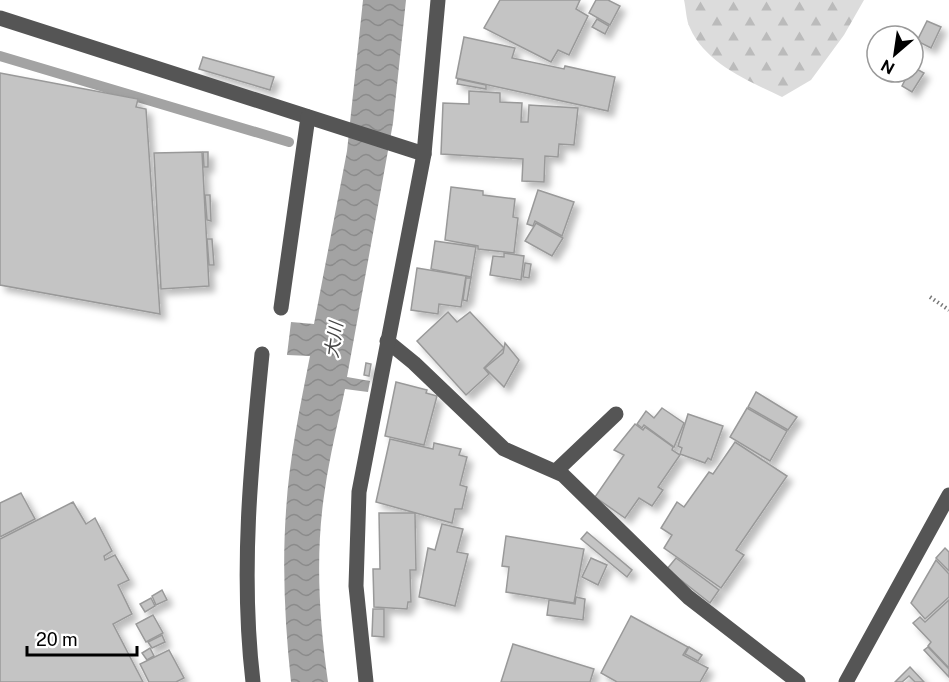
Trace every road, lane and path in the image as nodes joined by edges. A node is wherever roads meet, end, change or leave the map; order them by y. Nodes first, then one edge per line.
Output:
1 (438, 0) edge
2 (0, 18) edge
3 (308, 117) junction
4 (424, 154) junction
5 (930, 297) dead end
6 (281, 308) dead end
7 (949, 310) edge
8 (387, 341) junction
9 (262, 354) dead end
10 (616, 414) dead end
11 (555, 471) junction
12 (949, 495) edge
13 (253, 682) edge
14 (366, 682) edge
15 (798, 682) edge
16 (846, 682) edge

1 - 4 street
2 - 3 street
3 - 4 street
3 - 6 street
4 - 8 street
5 - 7 path
8 - 11 street
8 - 14 street
9 - 13 street
10 - 11 street
11 - 15 street
12 - 16 street

